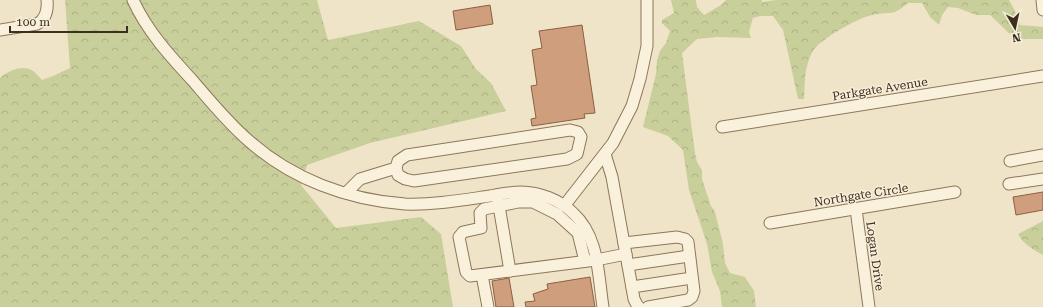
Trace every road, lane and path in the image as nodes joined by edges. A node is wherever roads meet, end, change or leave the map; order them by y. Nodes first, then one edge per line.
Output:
1 (47, 0) edge
2 (133, 0) edge
3 (647, 0) edge
4 (1042, 0) edge
5 (1043, 10) edge
6 (0, 30) edge
7 (1043, 76) edge
8 (722, 127) dead end
9 (605, 154) junction
10 (1043, 155) edge
11 (1010, 161) dead end
12 (396, 168) junction
13 (1043, 179) edge
14 (1009, 184) dead end
15 (955, 192) dead end
16 (346, 194) junction
17 (497, 195) junction
18 (499, 206) junction
19 (564, 206) junction
20 (856, 209) junction
21 (770, 223) dead end
22 (625, 248) junction
23 (689, 256) junction
24 (590, 260) junction
25 (628, 265) junction
26 (510, 270) junction
27 (482, 275) junction
28 (692, 278) junction
29 (632, 287) junction
30 (488, 307) edge
31 (603, 307) edge
32 (639, 307) edge
33 (648, 307) edge
34 (869, 307) edge

1 - 6 street
2 - 16 street
3 - 9 street
4 - 5 street
7 - 8 street, Parkgate Avenue
9 - 19 street
9 - 22 street
10 - 11 street
12 - 12 street
12 - 16 street
13 - 14 street
15 - 20 street, Northgate Circle
16 - 17 street
17 - 18 street
17 - 19 street
18 - 24 street
18 - 26 street
18 - 27 street
19 - 24 street
20 - 21 street, Northgate Circle
20 - 34 street, Logan Drive
22 - 23 street
22 - 24 street
22 - 25 street
23 - 25 street
23 - 28 street
24 - 26 street
24 - 31 street
25 - 29 street
26 - 27 street
27 - 30 street
28 - 29 street
28 - 33 street
29 - 32 street

